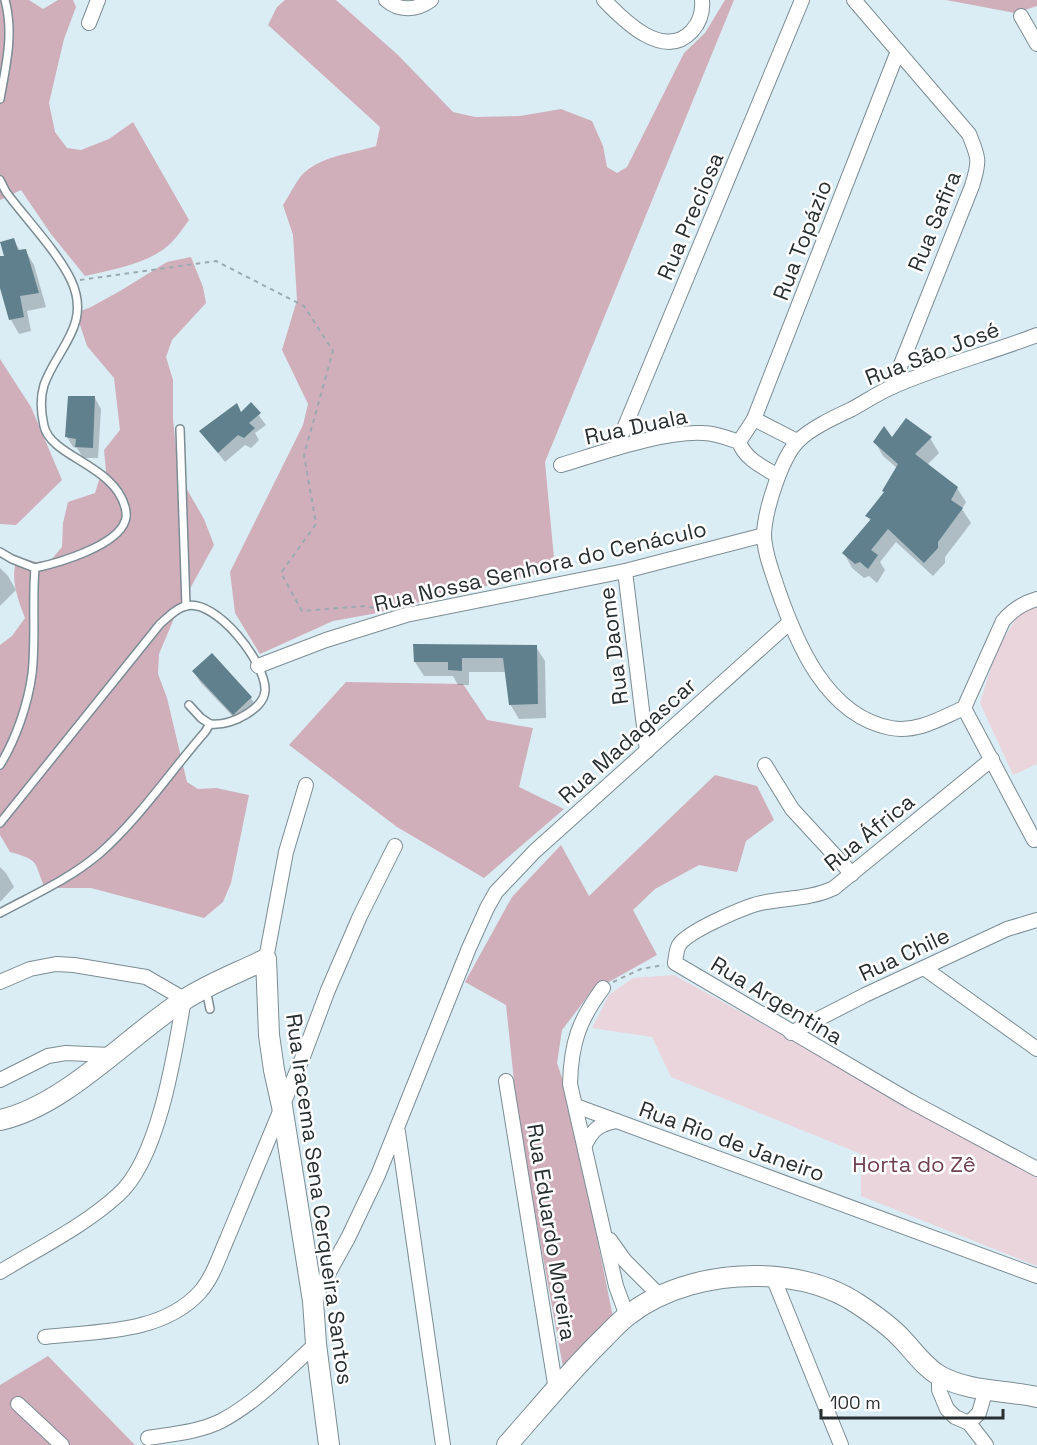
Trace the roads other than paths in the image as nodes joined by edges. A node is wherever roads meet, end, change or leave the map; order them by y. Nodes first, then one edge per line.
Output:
1 (5, 0) edge
2 (98, 0) edge
3 (386, 0) edge
4 (431, 0) edge
5 (604, 0) edge
6 (802, 0) edge
7 (854, 0) edge
8 (705, 2) edge
9 (1021, 16) dead end
10 (89, 22) dead end
11 (1037, 44) edge
12 (898, 51) junction
13 (0, 99) edge
14 (0, 180) edge
15 (1037, 335) edge
16 (892, 387) junction
17 (754, 419) junction
18 (180, 429) dead end
19 (797, 441) junction
20 (740, 442) junction
21 (616, 448) junction
22 (561, 465) dead end
23 (778, 476) junction
24 (764, 535) junction
25 (0, 552) edge
26 (35, 568) junction
27 (625, 571) junction
28 (1037, 599) edge
29 (186, 606) junction
30 (789, 623) junction
31 (258, 666) junction
32 (189, 705) dead end
33 (964, 708) junction
34 (210, 723) junction
35 (646, 751) junction
36 (992, 759) junction
37 (0, 765) edge
38 (765, 765) dead end
39 (306, 785) dead end
40 (0, 823) edge
41 (1034, 840) dead end
42 (395, 846) dead end
43 (852, 874) junction
44 (0, 913) edge
45 (1037, 920) edge
46 (266, 960) junction
47 (675, 963) joint
48 (924, 968) junction
49 (0, 982) edge
50 (603, 988) road end
51 (206, 989) junction
52 (184, 999) junction
53 (210, 1009) dead end
54 (791, 1033) junction
55 (1037, 1049) edge
56 (304, 1054) junction
57 (110, 1055) junction
58 (274, 1075) junction
59 (0, 1080) edge
60 (506, 1081) dead end
61 (282, 1106) junction
62 (576, 1106) junction
63 (0, 1120) edge
64 (616, 1122) junction
65 (397, 1131) junction
66 (288, 1144) junction
67 (585, 1145) junction
68 (257, 1164) junction
69 (1037, 1169) edge
70 (606, 1233) junction
71 (0, 1272) edge
72 (1037, 1276) edge
73 (773, 1277) junction
74 (660, 1296) junction
75 (313, 1301) junction
76 (627, 1316) junction
77 (45, 1337) dead end
78 (316, 1344) junction
79 (939, 1375) junction
80 (986, 1389) junction
81 (556, 1390) junction
82 (1037, 1397) edge
83 (18, 1404) dead end
84 (969, 1423) junction
85 (148, 1438) dead end
86 (62, 1445) edge
87 (329, 1445) edge
88 (443, 1445) edge
89 (507, 1445) edge
90 (841, 1445) edge
91 (986, 1445) edge

1 - 13 lane
2 - 10 street
3 - 4 street
5 - 8 street
6 - 21 street, Rua Preciosa
7 - 12 street, Rua Safira
9 - 11 street
12 - 16 street, Rua Safira
12 - 17 street, Rua Topázio
14 - 26 lane
15 - 16 street, Rua São José
16 - 19 street, Rua São José
17 - 19 street
17 - 20 street, Rua Topázio
18 - 29 lane
19 - 23 street, Rua São José
20 - 21 street, Rua Duala
20 - 23 street
21 - 22 street, Rua Duala
23 - 24 street, Rua São José
24 - 27 street, Rua Nossa Senhora do Cenáculo
24 - 30 street, Rua São José
25 - 26 lane
26 - 37 lane
27 - 31 street, Rua Nossa Senhora do Cenáculo
27 - 35 street, Rua Daome
28 - 33 street
29 - 31 lane
29 - 40 lane
30 - 33 street, Rua São José
30 - 35 street, Rua Madagascar
31 - 34 lane
32 - 34 lane
33 - 36 street
34 - 44 lane
35 - 65 street, Rua Madagascar
36 - 41 street
36 - 43 street, Rua África
38 - 43 street
39 - 46 street, Rua Iracema Sena Cerqueira Santos
42 - 56 street
43 - 47 street, Rua África
45 - 48 street, Rua Chile
46 - 51 main road
46 - 58 main road, Rua Iracema Sena Cerqueira Santos
47 - 54 street, Rua Argentina
48 - 54 street, Rua Chile
48 - 55 street
49 - 52 street
50 - 62 street
51 - 52 main road
51 - 53 lane
52 - 57 main road
52 - 71 street
54 - 69 street, Rua Argentina
56 - 58 street
56 - 61 street
57 - 59 street
57 - 63 main road
58 - 61 main road, Rua Iracema Sena Cerqueira Santos
60 - 81 street, Rua Eduardo Moreira
61 - 66 main road, Rua Iracema Sena Cerqueira Santos
61 - 68 street
62 - 64 street, Rua Rio de Janeiro
62 - 67 street
64 - 67 street, Rua Rio de Janeiro
64 - 72 street, Rua Rio de Janeiro
65 - 75 street, Rua Madagascar
65 - 88 street
66 - 68 street
66 - 75 main road, Rua Iracema Sena Cerqueira Santos
67 - 70 street
68 - 77 street
70 - 74 street
70 - 76 street
73 - 74 main road
73 - 79 main road
73 - 90 street
74 - 76 main road
75 - 78 main road, Rua Iracema Sena Cerqueira Santos
76 - 81 main road
78 - 85 street
78 - 87 main road, Rua Iracema Sena Cerqueira Santos
79 - 80 main road
79 - 84 street
80 - 82 main road
80 - 84 street
81 - 89 main road
83 - 86 street
84 - 91 street

